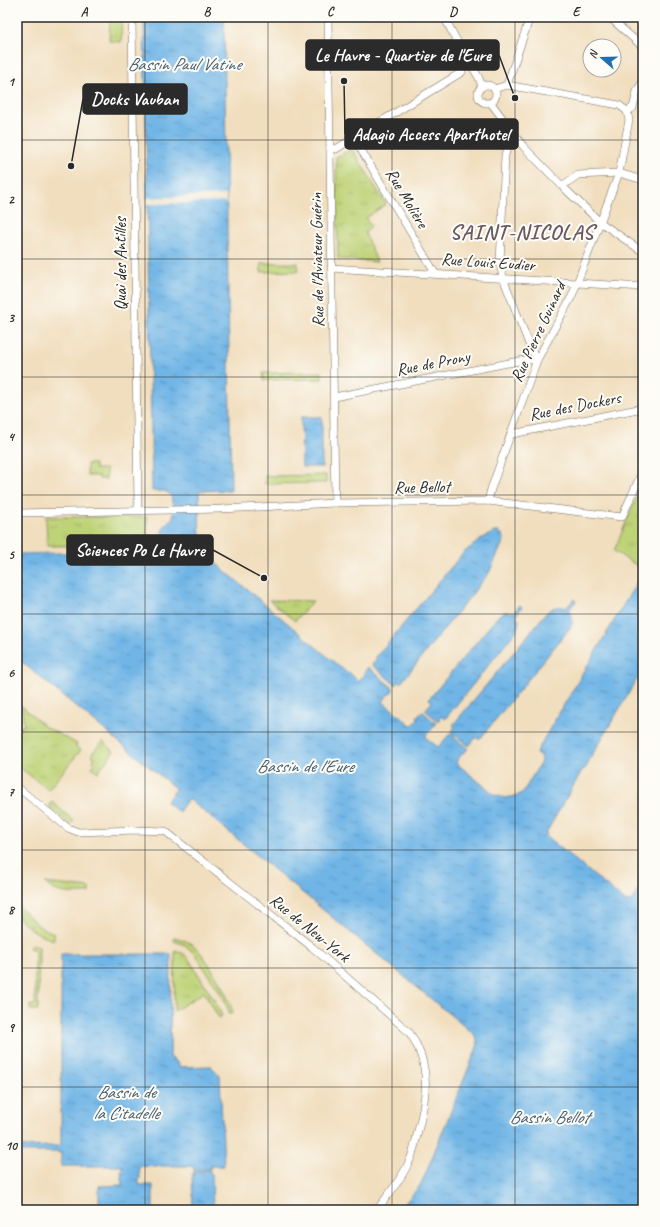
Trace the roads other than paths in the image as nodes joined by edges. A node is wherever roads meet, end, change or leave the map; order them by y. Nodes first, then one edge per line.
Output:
1 (132, 17) edge
2 (328, 17) edge
3 (444, 17) edge
4 (530, 17) edge
5 (609, 17) edge
6 (643, 47) edge
7 (462, 72) dead end
8 (643, 81) edge
9 (508, 85) junction
10 (482, 87) junction
11 (494, 89) junction
12 (640, 91) edge
13 (491, 102) junction
14 (627, 111) junction
15 (514, 135) junction
16 (354, 138) junction
17 (330, 148) junction
18 (619, 174) junction
19 (643, 180) edge
20 (562, 186) junction
21 (600, 222) junction
22 (643, 252) edge
23 (331, 268) junction
24 (435, 274) junction
25 (503, 278) junction
26 (577, 282) junction
27 (643, 287) edge
28 (537, 360) junction
29 (334, 397) junction
30 (643, 408) edge
31 (512, 434) junction
32 (643, 470) edge
33 (488, 501) junction
34 (335, 503) junction
35 (138, 510) junction
36 (17, 513) edge
37 (17, 787) edge
38 (377, 1210) edge

1 - 35 street, Quai des Antilles
2 - 17 street, Rue de l'Aviateur Guérin
3 - 10 street
4 - 9 street
5 - 6 street
7 - 16 street
8 - 12 street
9 - 11 street
9 - 14 street
10 - 11 street
10 - 13 street
11 - 13 street
12 - 14 street
13 - 15 street
14 - 18 street, Rue Pierre Guinard
15 - 20 street
15 - 25 street
16 - 17 street
16 - 24 street, Rue Molière
17 - 23 street, Rue de l'Aviateur Guérin
18 - 19 street
18 - 20 street
18 - 21 street, Rue Pierre Guinard
20 - 21 street
21 - 22 street
21 - 26 street, Rue Pierre Guinard
23 - 24 street, Rue Louis Eudier
23 - 29 street, Rue de l'Aviateur Guérin
24 - 25 street, Rue Louis Eudier
25 - 26 street, Rue Louis Eudier
25 - 28 street
26 - 27 street, Rue Louis Eudier
26 - 28 street, Rue Pierre Guinard
28 - 29 street, Rue de Prony
28 - 31 street, Rue Pierre Guinard
29 - 34 street, Rue de l'Aviateur Guérin
30 - 31 street, Rue des Dockers
31 - 33 street, Rue Pierre Guinard
32 - 33 street, Rue Bellot
33 - 34 street, Rue Bellot
34 - 35 street, Rue Bellot
35 - 36 street, Rue Bellot
37 - 38 street, Rue de New-York

